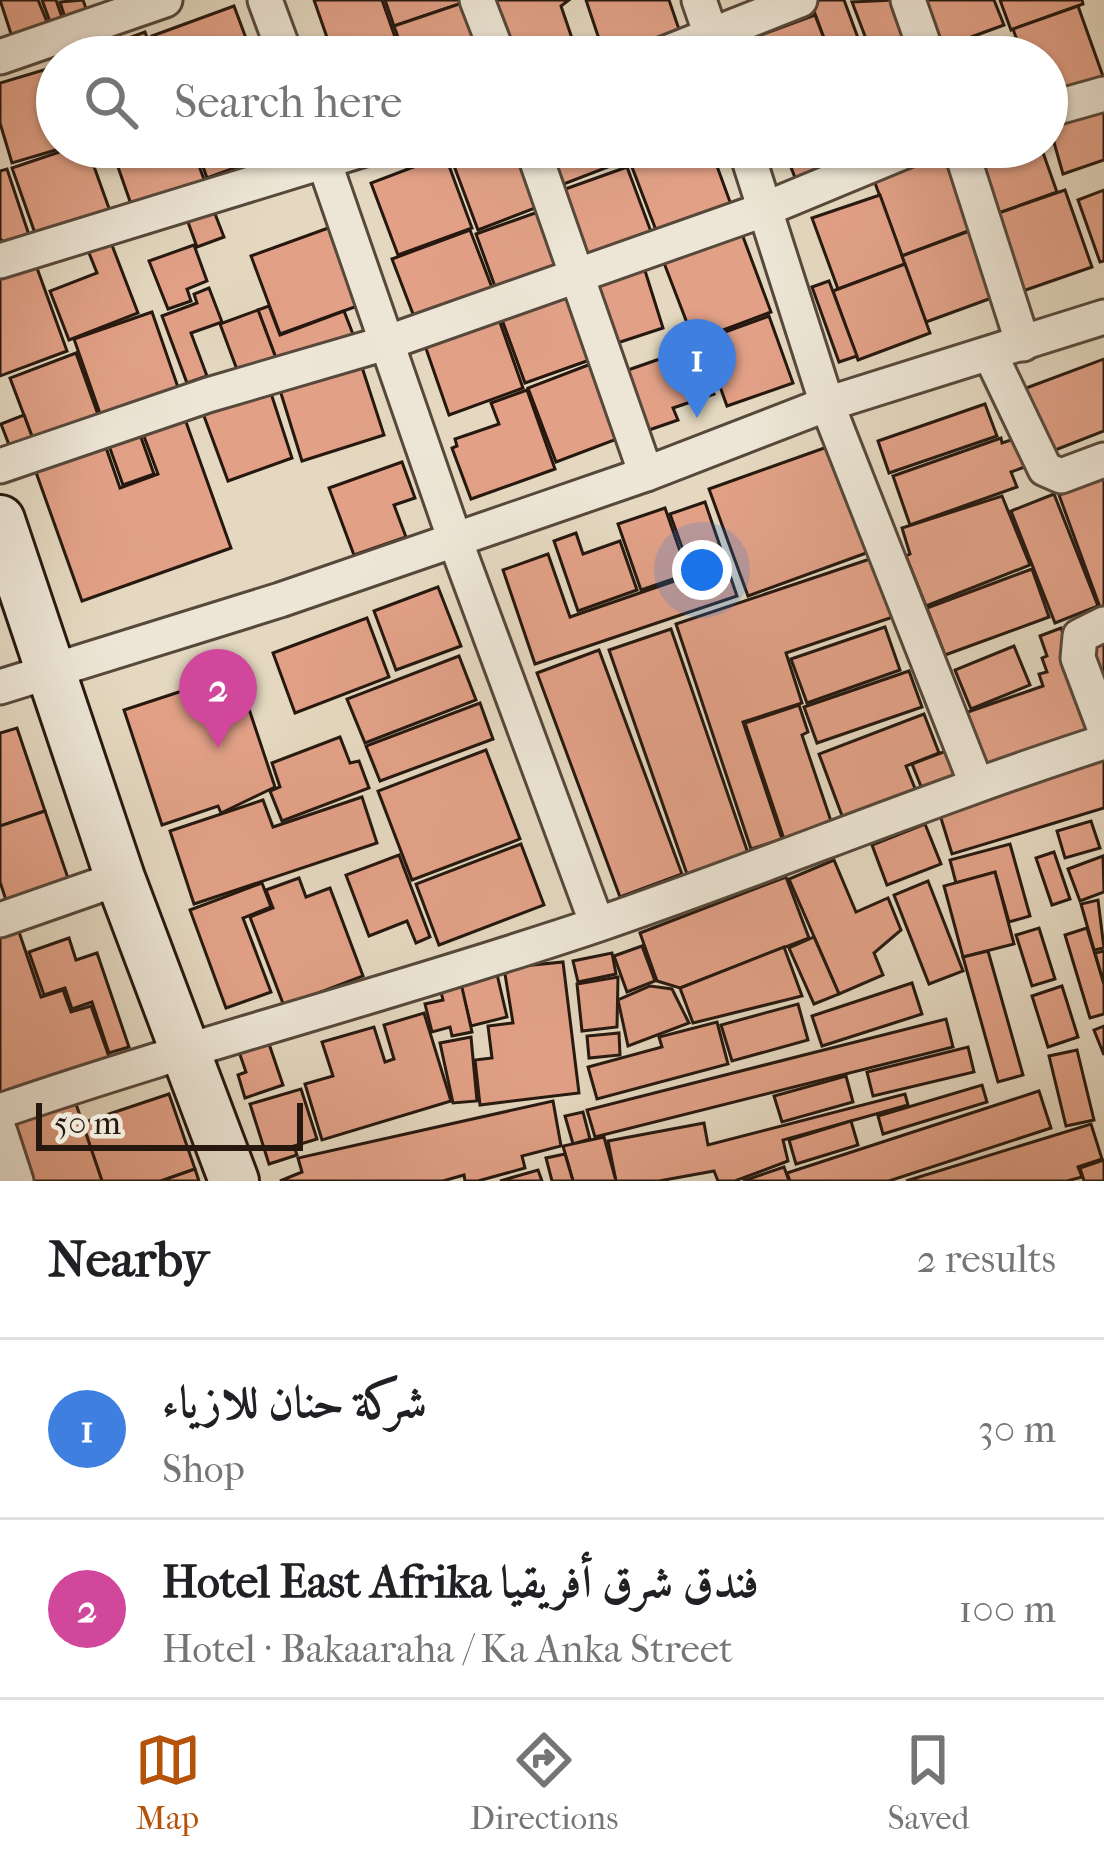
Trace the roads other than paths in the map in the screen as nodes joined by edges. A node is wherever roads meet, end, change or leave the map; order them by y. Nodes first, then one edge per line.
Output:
1 (164, 0) edge
2 (265, 0) edge
3 (477, 0) edge
4 (699, 0) edge
5 (800, 0) edge
6 (908, 0) edge
7 (60, 36) edge
8 (278, 36) edge
9 (491, 36) edge
10 (712, 36) edge
11 (736, 36) edge
12 (921, 36) edge
13 (36, 44) edge
14 (0, 57) edge
15 (1104, 94) edge
16 (1068, 104) edge
17 (280, 168) edge
18 (327, 168) edge
19 (539, 168) edge
20 (751, 168) edge
21 (864, 168) edge
22 (967, 168) edge
23 (763, 210) junction
24 (0, 261) edge
25 (576, 274) junction
26 (1104, 317) edge
27 (389, 342) junction
28 (1023, 344) junction
29 (990, 354) junction
30 (827, 404) junction
31 (1104, 460) edge
32 (0, 466) edge
33 (646, 474) junction
34 (0, 520) edge
35 (455, 540) junction
36 (1104, 624) edge
37 (53, 669) junction
38 (0, 687) edge
39 (1104, 727) edge
40 (1104, 742) edge
41 (976, 783) junction
42 (120, 878) junction
43 (0, 920) edge
44 (597, 924) junction
45 (187, 1047) junction
46 (0, 1112) edge
47 (0, 1132) edge
48 (16, 1181) edge
49 (235, 1181) edge

1 - 7 street
2 - 8 street
3 - 9 street
4 - 10 street
5 - 11 street
6 - 12 street
13 - 14 street
15 - 16 street
17 - 24 street
18 - 27 street
19 - 25 street
20 - 23 street
21 - 23 street
22 - 28 street
23 - 25 street
23 - 30 street
25 - 27 street
25 - 33 street
26 - 28 street
27 - 32 street
27 - 35 street
28 - 29 street
29 - 30 street
29 - 31 street
30 - 33 street
30 - 41 street
33 - 35 street
34 - 37 street
35 - 37 street
35 - 44 street
36 - 39 street
37 - 38 street
37 - 42 street
40 - 41 street
41 - 44 street
42 - 43 street
42 - 45 street
44 - 45 street
45 - 46 street
45 - 49 street
47 - 48 street

